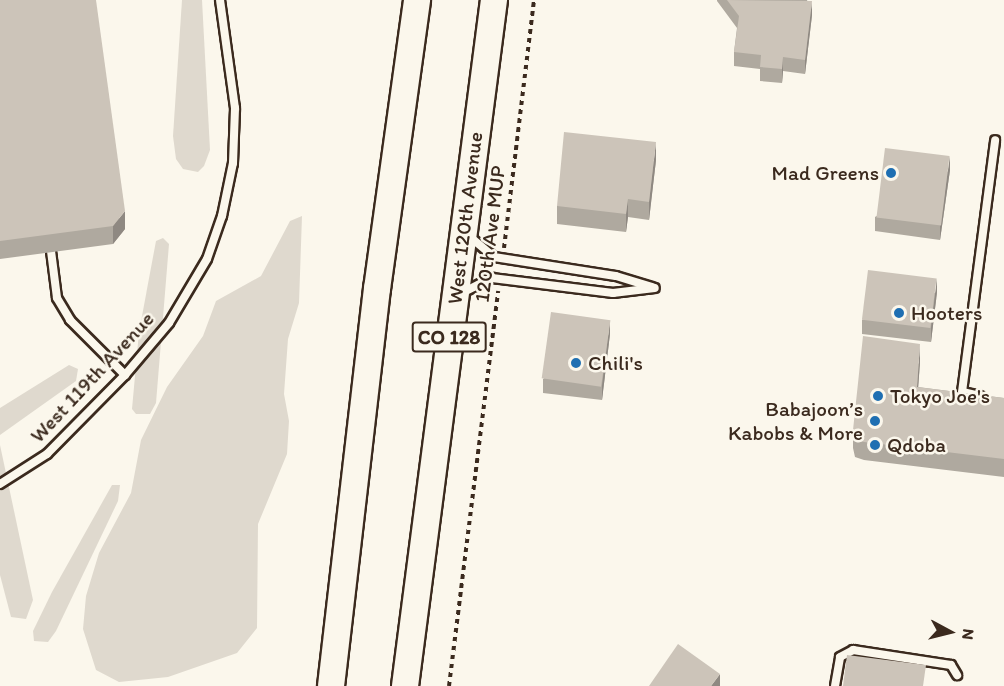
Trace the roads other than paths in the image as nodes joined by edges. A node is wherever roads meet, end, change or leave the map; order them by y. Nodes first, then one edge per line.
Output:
1 (220, 0) edge
2 (417, 0) edge
3 (494, 0) edge
4 (995, 140) dead end
5 (463, 231) junction
6 (51, 251) edge
7 (454, 297) junction
8 (125, 375) junction
9 (994, 399) edge
10 (0, 484) edge
11 (347, 550) junction
12 (957, 675) dead end
13 (407, 682) edge
14 (318, 686) edge
15 (331, 686) edge
16 (835, 686) edge

1 - 8 lane, West 119th Avenue
2 - 11 main road
3 - 5 main road, West 120th Avenue / CO 128
4 - 9 lane
5 - 7 main road, West 120th Avenue / CO 128
5 - 7 lane
6 - 8 lane
7 - 13 main road, West 120th Avenue / CO 128
8 - 10 lane, West 119th Avenue
11 - 14 main road
11 - 15 main road
12 - 16 lane

